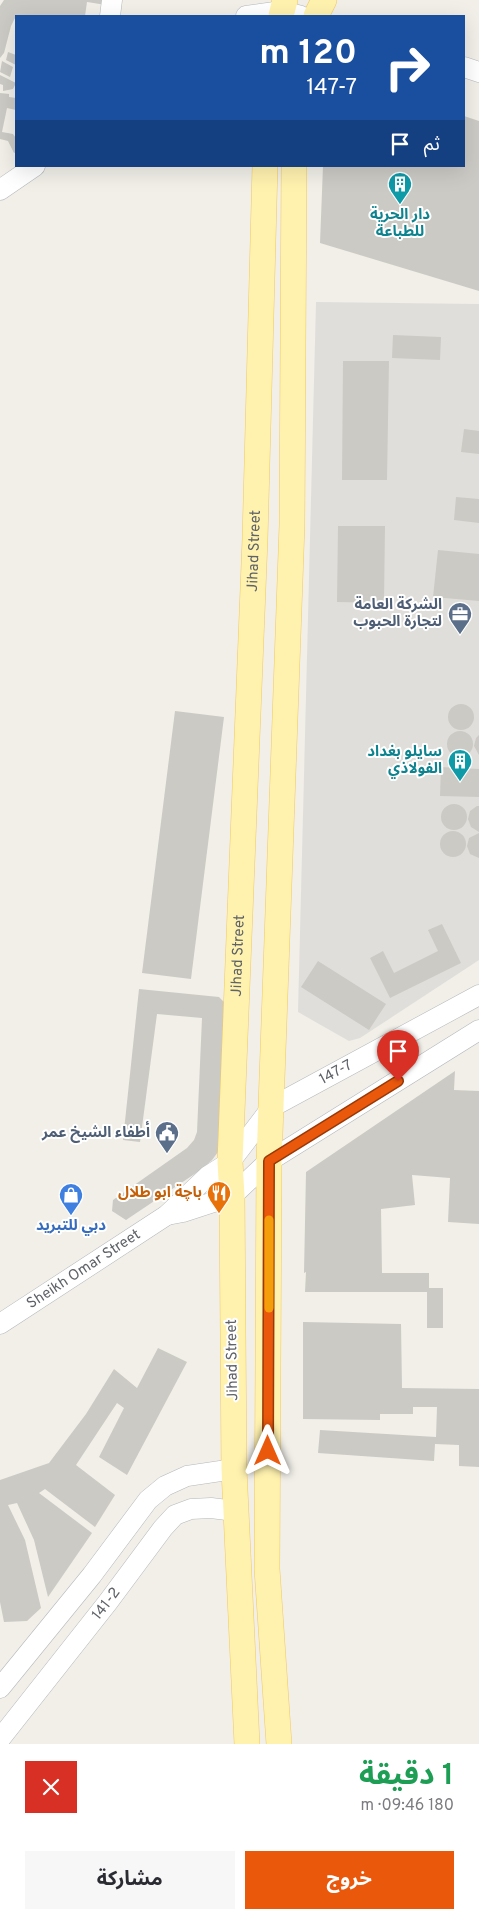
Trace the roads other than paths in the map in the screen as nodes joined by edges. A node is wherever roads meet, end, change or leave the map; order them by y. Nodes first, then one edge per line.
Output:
1 (112, 0) edge
2 (324, 0) edge
3 (287, 11) edge
4 (110, 15) edge
5 (254, 15) edge
6 (316, 15) edge
7 (465, 67) edge
8 (479, 72) edge
9 (465, 81) edge
10 (479, 84) edge
11 (34, 167) edge
12 (265, 167) edge
13 (294, 167) edge
14 (0, 190) edge
15 (479, 995) edge
16 (479, 1030) edge
17 (272, 1107) junction
18 (269, 1161) junction
19 (230, 1162) junction
20 (232, 1196) junction
21 (167, 1215) junction
22 (0, 1324) edge
23 (234, 1469) junction
24 (235, 1511) junction
25 (0, 1688) edge
26 (1, 1737) edge
27 (247, 1744) edge
28 (279, 1744) edge

1 - 4 street
2 - 6 main road
3 - 5 street
7 - 8 street
9 - 10 street
11 - 14 street
12 - 19 main road, Jihad Street
13 - 17 main road
15 - 17 street, 147-7
16 - 18 street
17 - 18 main road
17 - 19 street, Sheikh Omar Street
18 - 20 street, Sheikh Omar Street
18 - 28 main road
19 - 20 main road, Jihad Street
19 - 21 street, Sheikh Omar Street
20 - 21 street, Sheikh Omar Street
20 - 23 main road, Jihad Street
21 - 22 street, Sheikh Omar Street
23 - 24 main road, Jihad Street
23 - 25 street, 141-2
24 - 26 street, 141-2
24 - 27 main road, Jihad Street

